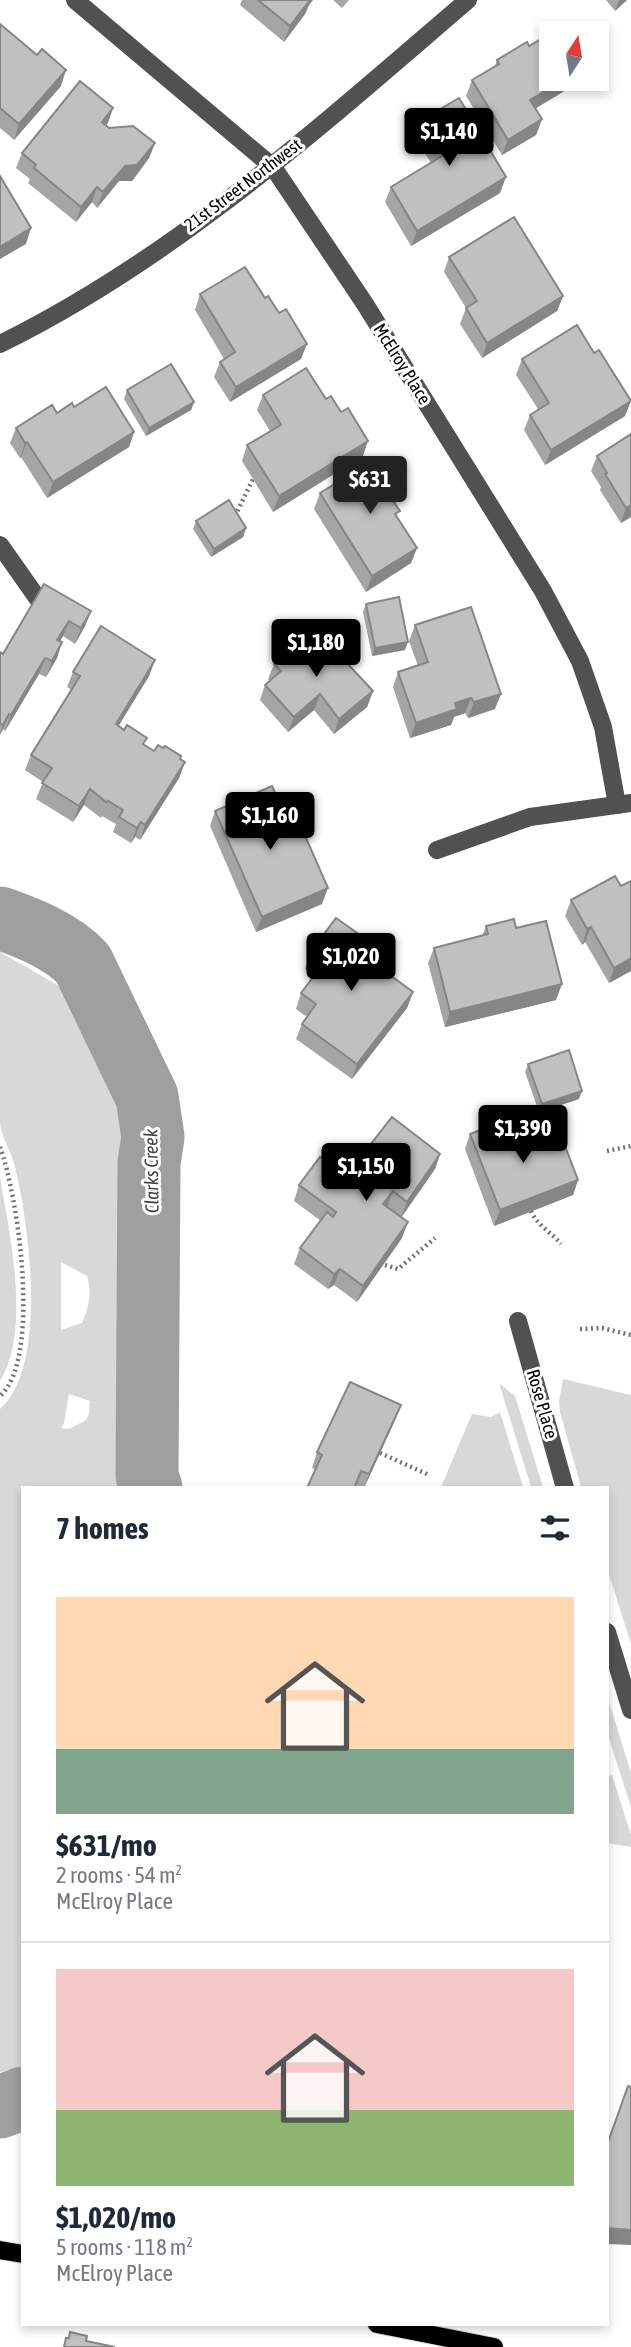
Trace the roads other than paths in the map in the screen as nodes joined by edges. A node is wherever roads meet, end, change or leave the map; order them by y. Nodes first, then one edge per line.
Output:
1 (75, 0) edge
2 (468, 0) edge
3 (273, 167) junction
4 (0, 344) edge
5 (0, 545) edge
6 (38, 599) edge
7 (624, 804) edge
8 (437, 850) dead end
9 (518, 1321) dead end
10 (564, 1486) edge
11 (609, 1638) edge
12 (631, 1710) edge
13 (0, 2250) edge
14 (21, 2254) edge
15 (387, 2326) edge
16 (494, 2347) edge

1 - 3 street, McElroy Place
2 - 3 street, 21st Street Northwest
3 - 4 street, 21st Street Northwest
3 - 7 street, McElroy Place
5 - 6 street
7 - 8 street, McElroy Place
9 - 10 street, Rose Place
11 - 12 street
13 - 14 main road
15 - 16 main road

